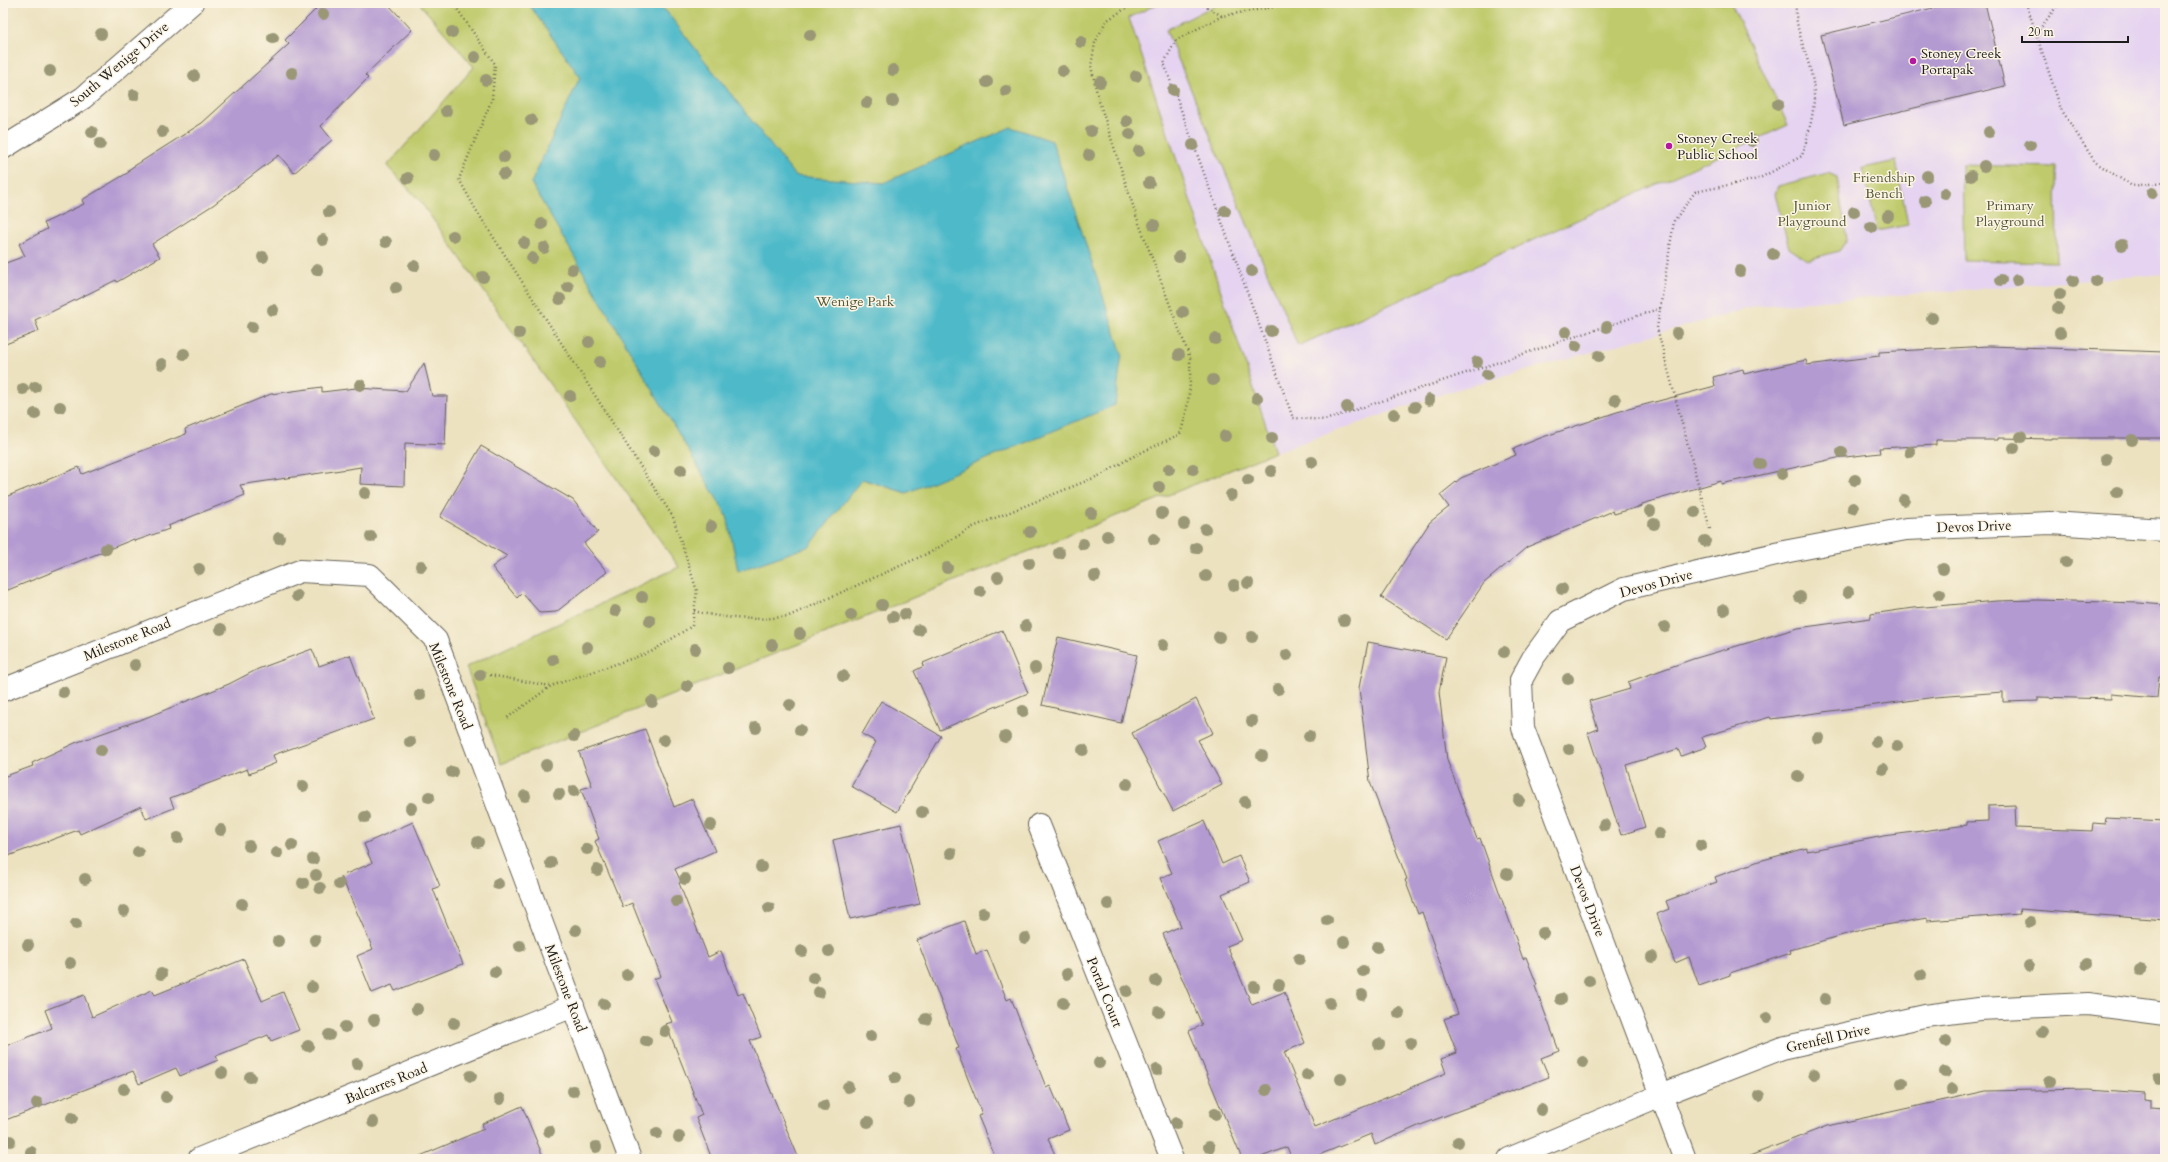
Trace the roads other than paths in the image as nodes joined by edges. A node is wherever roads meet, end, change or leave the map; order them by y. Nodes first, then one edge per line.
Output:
1 (192, 3) edge
2 (3, 148) edge
3 (2165, 530) edge
4 (3, 690) edge
5 (1039, 825) dead end
6 (573, 1006) junction
7 (2165, 1014) edge
8 (1661, 1094) junction
9 (198, 1159) edge
10 (630, 1159) edge
11 (1172, 1159) edge
12 (1509, 1159) edge
13 (1685, 1159) edge

1 - 2 street, South Wenige Drive
3 - 8 street, Devos Drive
4 - 6 street, Milestone Road
5 - 11 street, Portal Court
6 - 9 street, Balcarres Road
6 - 10 street, Milestone Road
7 - 8 street, Grenfell Drive
8 - 12 street, Grenfell Drive
8 - 13 street, Devos Drive

